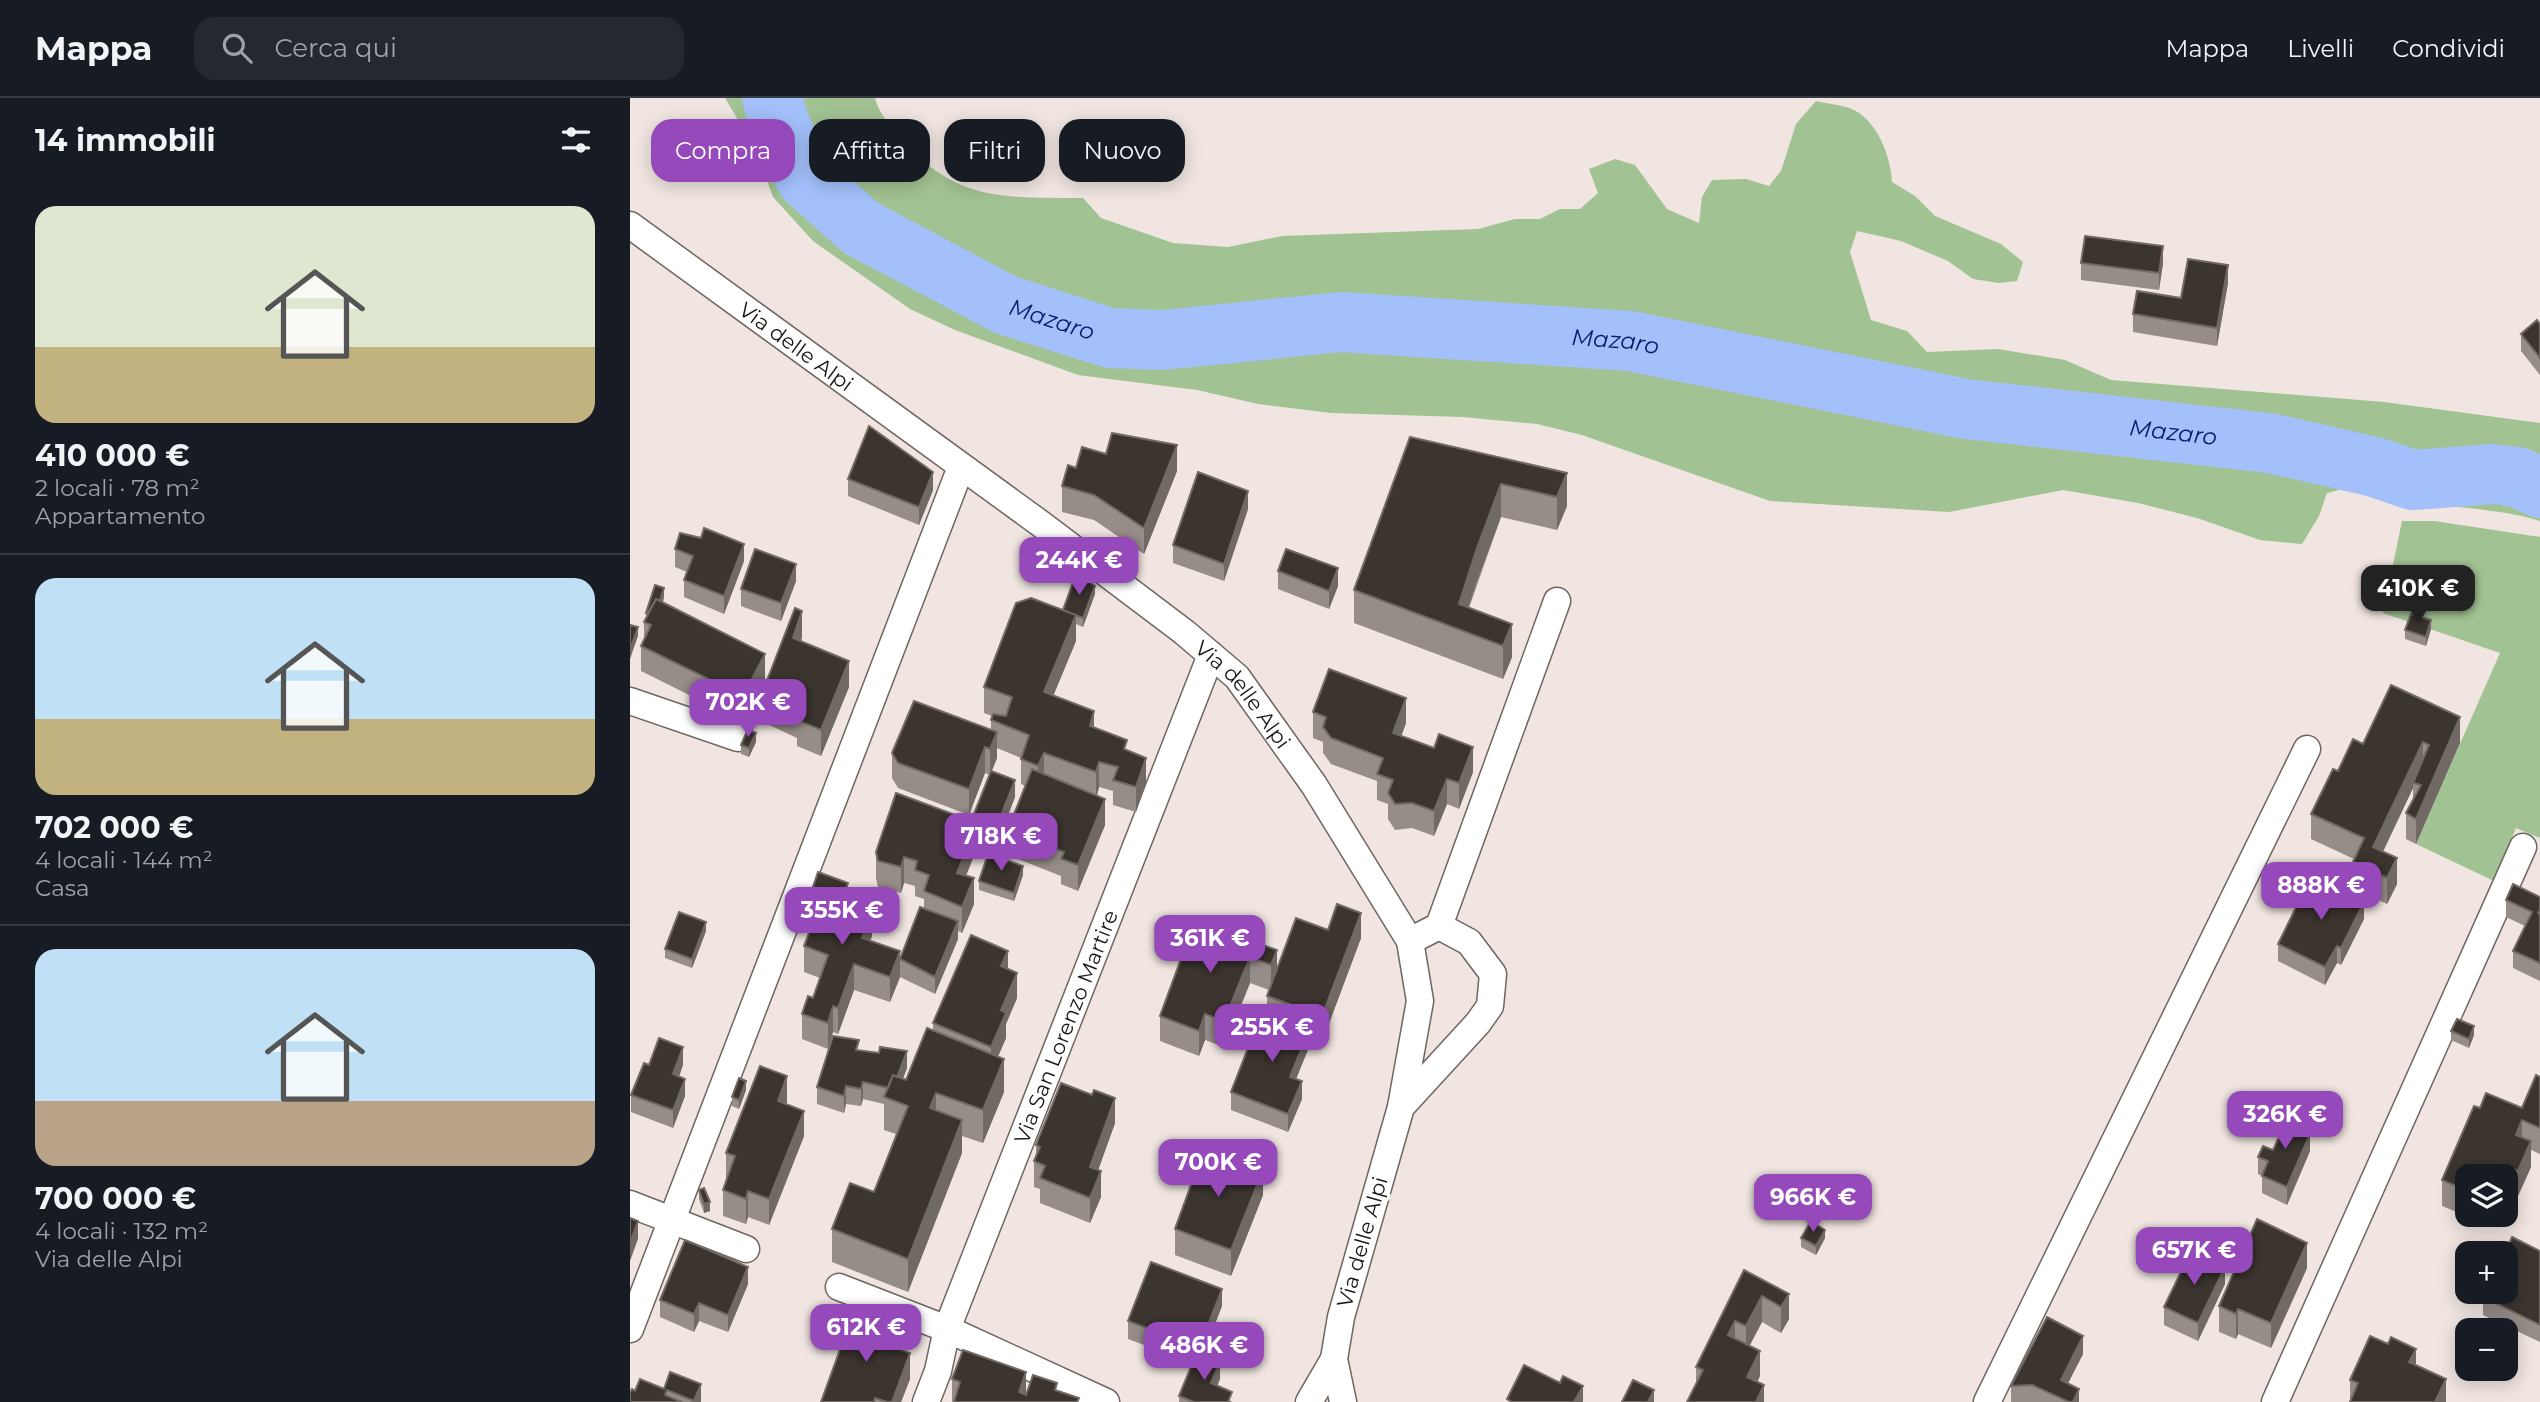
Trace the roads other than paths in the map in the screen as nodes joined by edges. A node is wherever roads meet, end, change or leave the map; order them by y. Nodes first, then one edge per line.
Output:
1 (630, 225) edge
2 (961, 467) junction
3 (1557, 601) dead end
4 (1211, 655) junction
5 (630, 701) edge
6 (738, 738) dead end
7 (2307, 749) dead end
8 (2523, 847) dead end
9 (1439, 926) junction
10 (1410, 941) junction
11 (1401, 1107) junction
12 (630, 1204) edge
13 (672, 1220) junction
14 (746, 1249) dead end
15 (839, 1287) dead end
16 (630, 1329) edge
17 (947, 1329) junction
18 (1334, 1359) junction
19 (926, 1402) edge
20 (1106, 1402) edge
21 (1309, 1402) edge
22 (1343, 1402) edge
23 (1987, 1402) edge
24 (2275, 1402) edge

1 - 2 street, Via delle Alpi
2 - 4 street, Via delle Alpi
2 - 13 street
3 - 9 street
4 - 10 street, Via delle Alpi
4 - 17 street, Via San Lorenzo Martire
5 - 6 street
7 - 23 street
8 - 24 street
9 - 10 street
9 - 11 street
10 - 11 street, Via delle Alpi
11 - 18 street, Via delle Alpi
12 - 13 street
13 - 14 street
13 - 16 street
15 - 17 street
17 - 19 street, Via San Lorenzo Martire
17 - 20 street
18 - 21 street
18 - 22 street, Via delle Alpi

